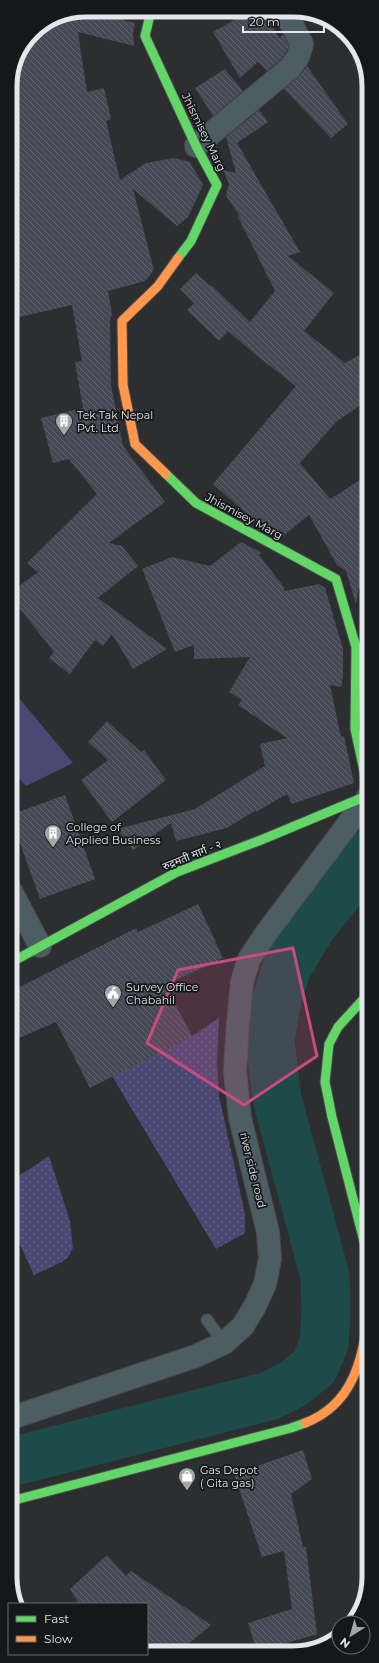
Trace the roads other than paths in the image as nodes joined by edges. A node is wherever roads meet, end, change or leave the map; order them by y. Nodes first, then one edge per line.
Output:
1 (150, 17) edge
2 (288, 17) edge
3 (196, 146) junction
4 (362, 762) edge
5 (362, 798) edge
6 (362, 804) edge
7 (17, 902) edge
8 (40, 946) junction
9 (17, 958) edge
10 (362, 1001) edge
11 (362, 1233) edge
12 (207, 1320) dead end
13 (224, 1343) junction
14 (362, 1353) edge
15 (17, 1416) edge
16 (17, 1499) edge

1 - 3 street, Jhismisey Marg
2 - 3 street
3 - 4 street, Jhismisey Marg
5 - 8 street, रुद्रमती मार्ग ‍- २
6 - 13 street, river side road
7 - 8 street
8 - 9 street, रुद्रमती मार्ग ‍- २
10 - 11 street
12 - 13 lane
13 - 15 street, river side road
14 - 16 street

